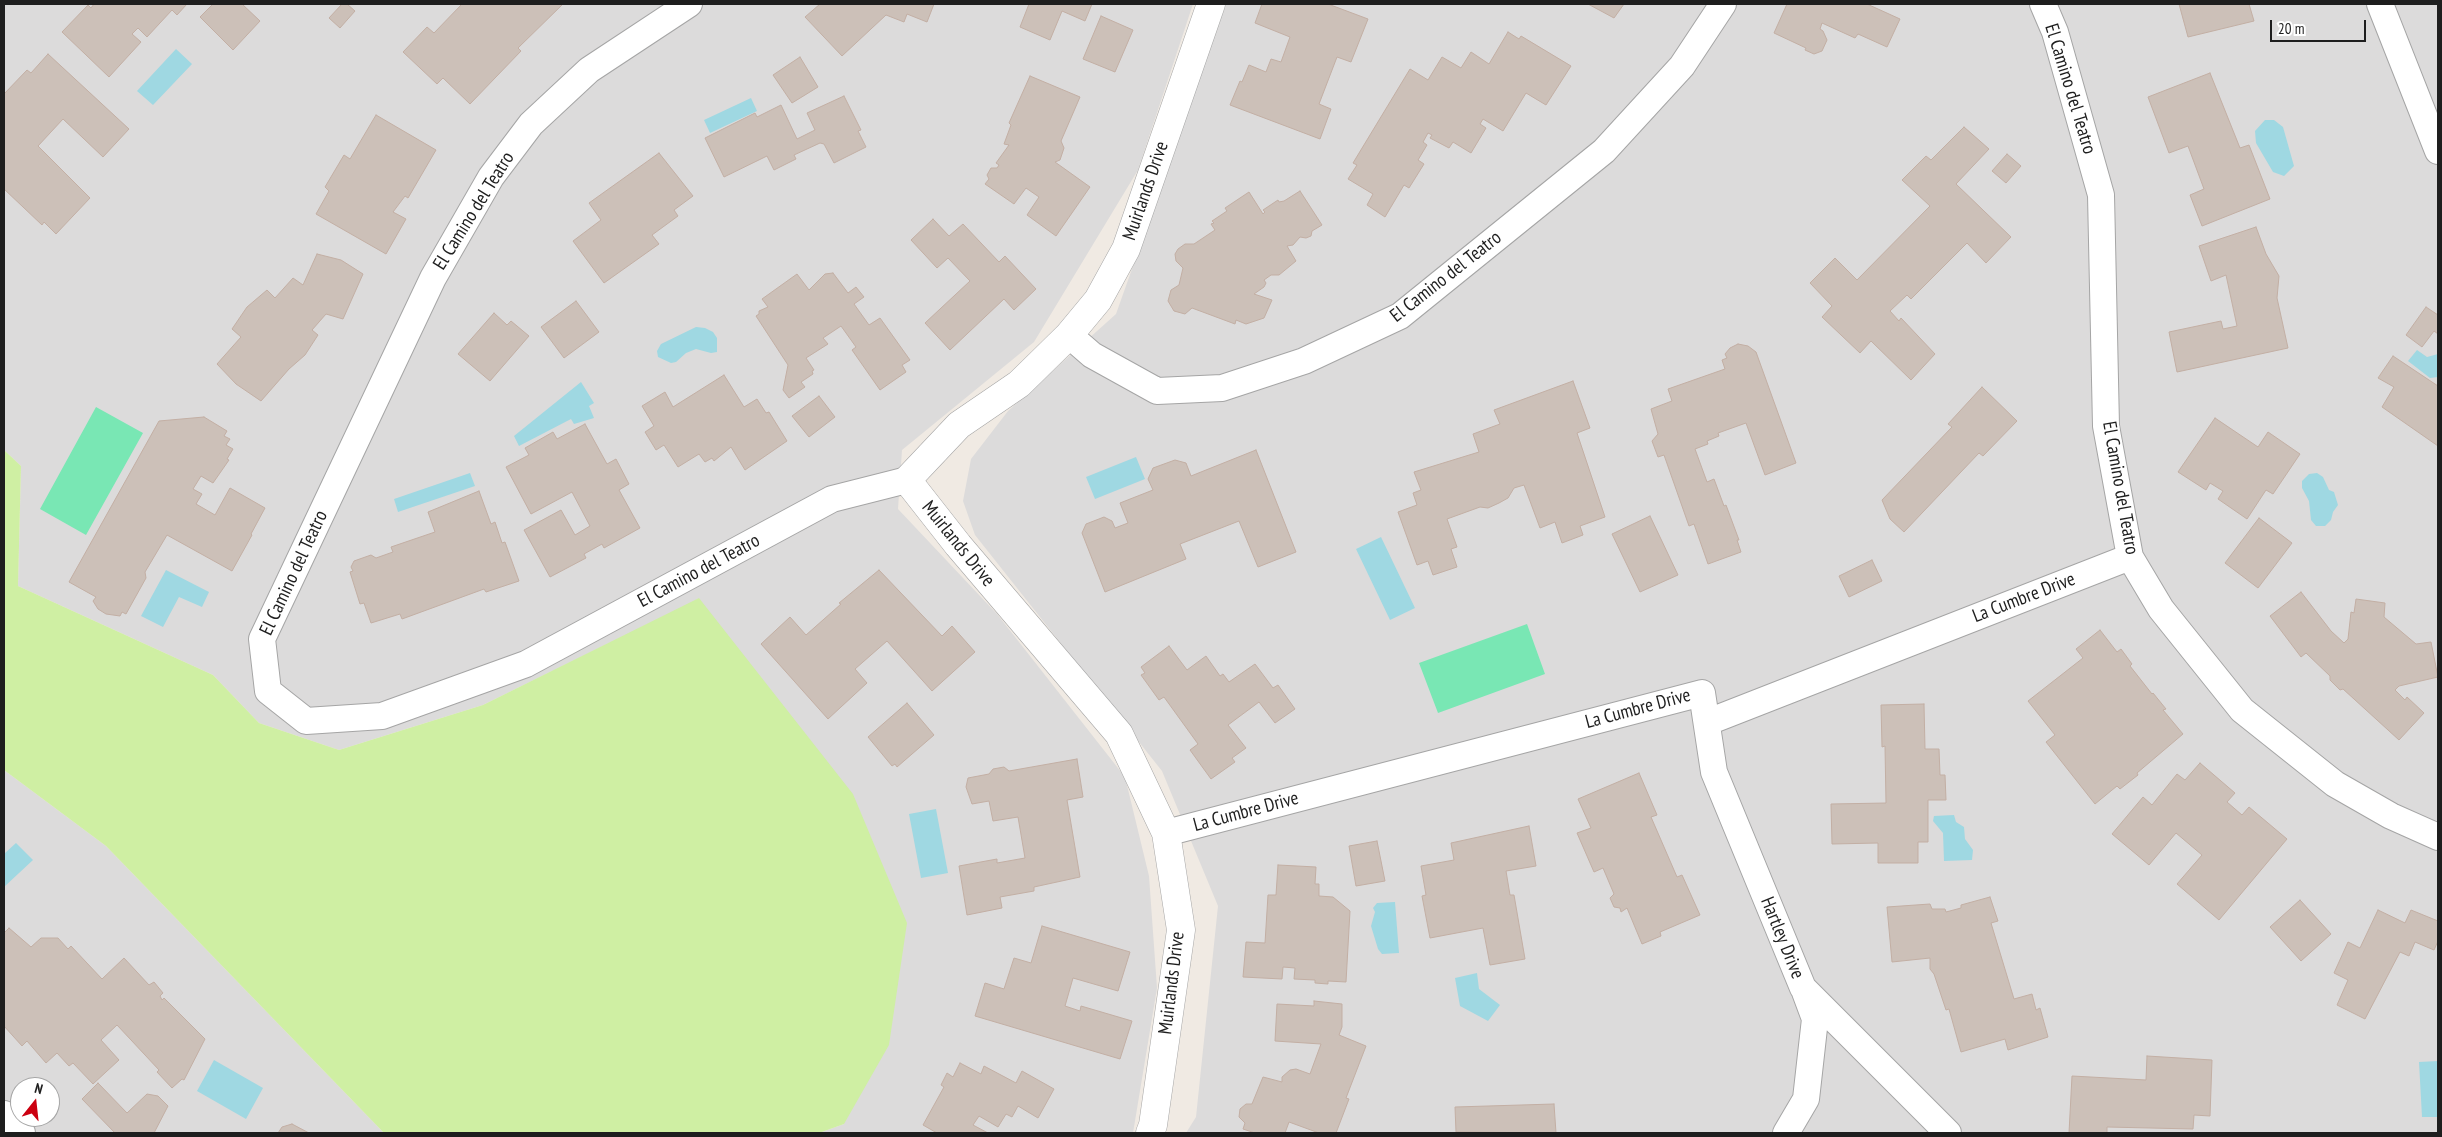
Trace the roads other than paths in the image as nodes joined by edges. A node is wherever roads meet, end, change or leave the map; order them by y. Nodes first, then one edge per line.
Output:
1 (689, 4) edge
2 (1211, 4) edge
3 (1723, 4) edge
4 (2043, 4) edge
5 (2380, 4) edge
6 (2438, 151) edge
7 (1069, 335) junction
8 (907, 480) junction
9 (2130, 557) junction
10 (1708, 722) junction
11 (1166, 833) junction
12 (2438, 837) edge
13 (1803, 988) junction
14 (4, 1114) edge
15 (22, 1133) edge
16 (1150, 1133) edge
17 (1786, 1133) edge
18 (1948, 1133) edge

1 - 8 street, El Camino del Teatro
2 - 7 street, Muirlands Drive
3 - 7 street, El Camino del Teatro
4 - 9 street, El Camino del Teatro
5 - 6 street
7 - 8 street, Muirlands Drive
8 - 11 street, Muirlands Drive
9 - 10 street, La Cumbre Drive
9 - 12 street, El Camino del Teatro
10 - 11 street, La Cumbre Drive
10 - 13 street, Hartley Drive
11 - 16 street, Muirlands Drive
13 - 17 street
13 - 18 street, Hartley Drive
14 - 15 street

